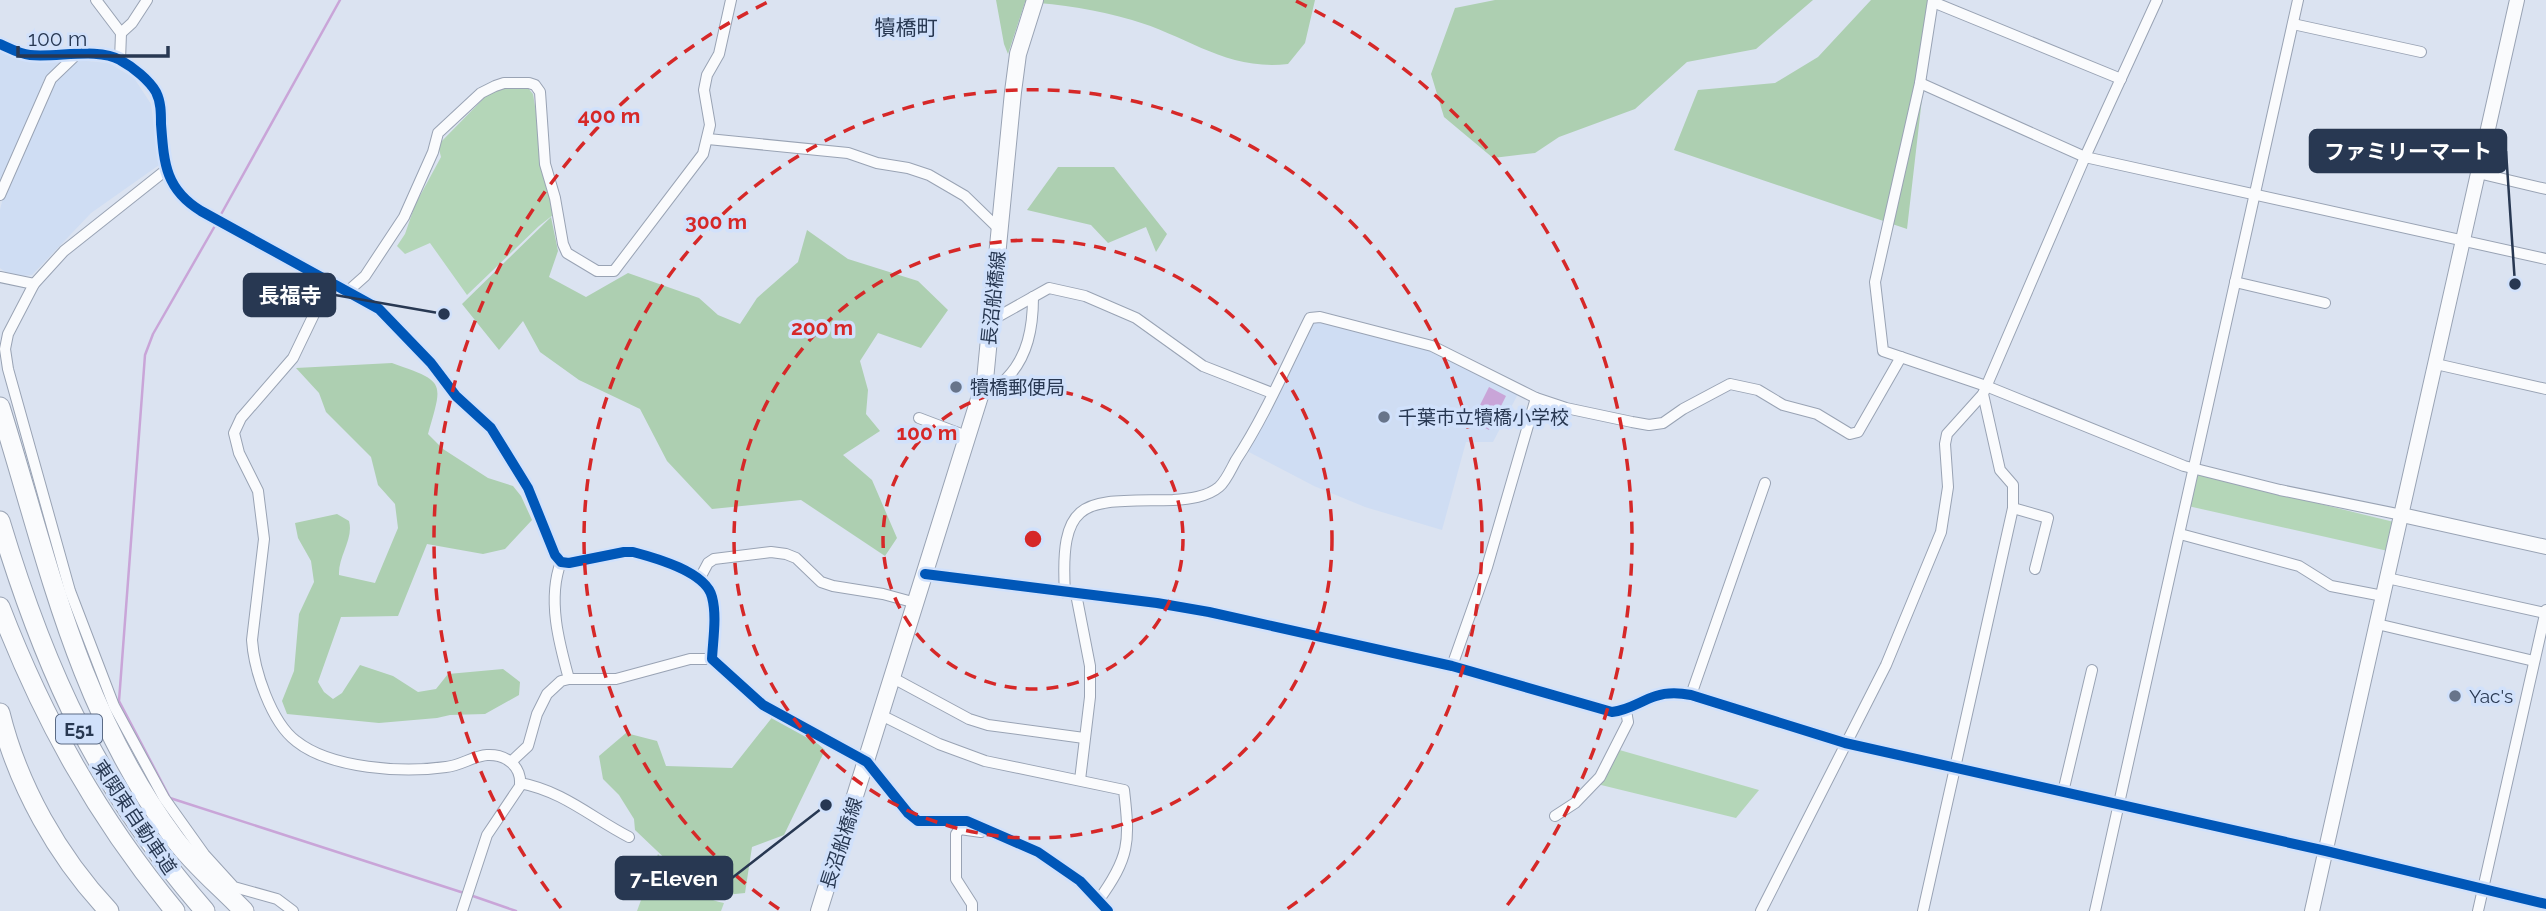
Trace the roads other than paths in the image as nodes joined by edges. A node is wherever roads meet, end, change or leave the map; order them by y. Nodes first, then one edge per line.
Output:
1 (96, 0) edge
2 (147, 0) edge
3 (731, 0) edge
4 (1035, 0) edge
5 (2157, 0) edge
6 (2298, 0) edge
7 (2517, 0) edge
8 (1933, 1) edge
9 (2293, 24) junction
10 (121, 33) junction
11 (0, 44) edge
12 (2421, 52) dead end
13 (76, 55) junction
14 (120, 60) junction
15 (2121, 79) junction
16 (1920, 83) junction
17 (708, 139) junction
18 (2085, 157) junction
19 (166, 170) junction
20 (2478, 173) junction
21 (2546, 189) edge
22 (2255, 194) junction
23 (0, 195) edge
24 (1000, 230) junction
25 (2463, 240) junction
26 (2546, 259) edge
27 (0, 277) edge
28 (330, 281) junction
29 (2235, 282) junction
30 (34, 284) junction
31 (347, 292) junction
32 (1033, 297) junction
33 (2325, 303) dead end
34 (992, 320) junction
35 (1901, 357) junction
36 (2435, 364) junction
37 (2546, 389) edge
38 (1984, 390) junction
39 (981, 393) junction
40 (1272, 394) junction
41 (1536, 398) junction
42 (0, 407) edge
43 (919, 418) dead end
44 (969, 437) junction
45 (2194, 469) junction
46 (1765, 484) dead end
47 (2013, 508) junction
48 (2402, 515) junction
49 (0, 521) edge
50 (2180, 534) junction
51 (2546, 547) edge
52 (561, 562) junction
53 (2035, 569) dead end
54 (925, 574) junction
55 (700, 578) junction
56 (2388, 578) junction
57 (1070, 593) junction
58 (2383, 596) junction
59 (916, 603) junction
60 (0, 607) edge
61 (2546, 611) edge
62 (2377, 625) junction
63 (712, 659) junction
64 (2534, 661) junction
65 (1452, 666) junction
66 (2091, 670) dead end
67 (893, 678) junction
68 (569, 679) junction
69 (1691, 695) junction
70 (1626, 711) junction
71 (0, 713) edge
72 (881, 715) junction
73 (1084, 738) junction
74 (1845, 743) junction
75 (512, 761) junction
76 (867, 762) junction
77 (1955, 767) junction
78 (1080, 780) junction
79 (520, 783) junction
80 (2063, 792) junction
81 (2119, 805) junction
82 (1555, 816) dead end
83 (998, 834) junction
84 (629, 837) dead end
85 (2326, 851) junction
86 (2482, 889) junction
87 (1098, 901) junction
88 (2546, 904) edge
89 (109, 911) edge
90 (175, 911) edge
91 (205, 911) edge
92 (244, 911) edge
93 (293, 911) edge
94 (462, 911) edge
95 (819, 911) edge
96 (972, 911) edge
97 (1108, 911) edge
98 (1762, 911) edge
99 (1923, 911) edge
100 (2095, 911) edge
101 (2312, 911) edge
102 (2478, 911) edge

1 - 10 street
2 - 10 street
3 - 17 street
4 - 24 main road, 長沼船橋線
5 - 15 street
6 - 9 street
7 - 20 street
8 - 15 street
8 - 16 street
9 - 12 street
9 - 22 street
10 - 14 street
11 - 13 street
13 - 14 street
13 - 23 street
14 - 19 street
15 - 18 street
16 - 18 street
16 - 35 street
17 - 24 street
17 - 31 street
18 - 22 street
18 - 38 street
19 - 28 street
19 - 30 street
20 - 21 street
20 - 25 street
22 - 25 street
22 - 29 street
24 - 34 main road, 長沼船橋線
25 - 26 street
25 - 36 street
27 - 30 street
28 - 31 street
28 - 75 street
29 - 33 street
29 - 45 street
30 - 93 street
31 - 52 street
32 - 34 street
32 - 39 street
32 - 40 street
34 - 39 main road, 長沼船橋線
35 - 38 street
35 - 41 street
36 - 37 street
36 - 48 street
38 - 45 street
38 - 47 street
38 - 74 street
39 - 44 main road, 長沼船橋線
40 - 41 street
40 - 57 street
41 - 65 street
42 - 92 highway
43 - 44 street
44 - 54 main road, 長沼船橋線
45 - 48 street
45 - 50 street
46 - 69 street
47 - 53 street
47 - 77 street
48 - 51 street
48 - 56 street
49 - 91 highway, 東関東自動車道 / E51
50 - 58 street
50 - 81 street
52 - 55 street
52 - 68 street
54 - 57 street
54 - 59 main road, 長沼船橋線
55 - 59 street
55 - 63 street
56 - 58 street
56 - 61 street
57 - 65 street
57 - 73 street
58 - 62 street
59 - 67 main road, 長沼船橋線
60 - 90 highway, 東関東自動車道 / E51
61 - 64 street
62 - 64 street
62 - 85 street
63 - 68 street
63 - 76 street
64 - 86 street
65 - 70 street
66 - 80 street
67 - 72 main road, 長沼船橋線
67 - 73 street
68 - 75 street
69 - 70 street
69 - 74 street
70 - 82 street
71 - 89 highway
72 - 76 main road, 長沼船橋線
72 - 78 street
73 - 78 street
74 - 77 street
74 - 98 street
75 - 79 street
76 - 83 street
76 - 95 main road, 長沼船橋線
77 - 80 street
77 - 99 street
78 - 87 street
79 - 84 street
79 - 94 street
80 - 81 street
81 - 85 street
81 - 100 street
83 - 87 street
83 - 96 street
85 - 86 street
85 - 101 street
86 - 88 street
86 - 102 street
87 - 97 street

